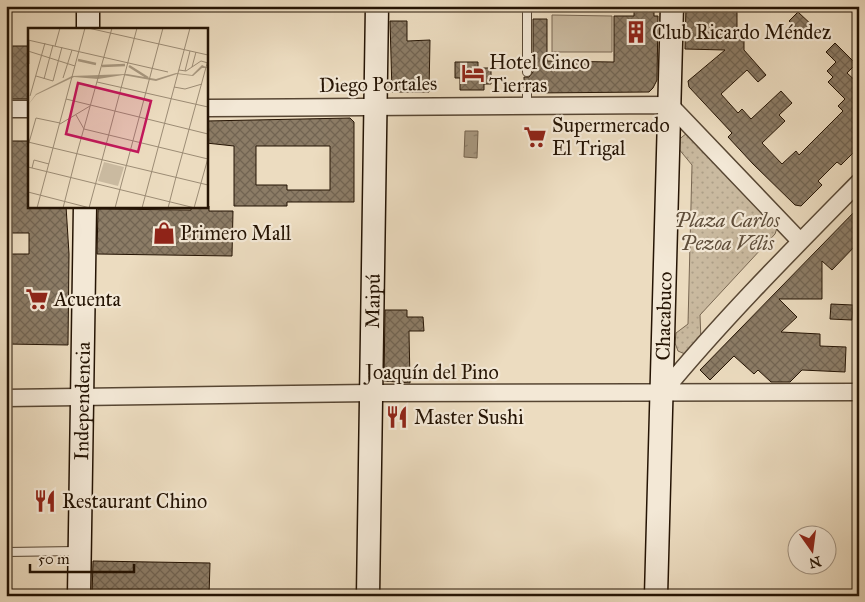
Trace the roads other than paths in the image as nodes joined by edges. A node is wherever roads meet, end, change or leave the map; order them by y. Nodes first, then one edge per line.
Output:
1 (88, 6) edge
2 (376, 6) edge
3 (527, 6) edge
4 (672, 6) edge
5 (88, 28) edge
6 (527, 72) dead end
7 (375, 105) junction
8 (670, 105) junction
9 (208, 108) edge
10 (6, 109) edge
11 (28, 109) edge
12 (859, 182) edge
13 (86, 208) edge
14 (800, 241) junction
15 (663, 392) junction
16 (859, 392) edge
17 (371, 393) junction
18 (82, 397) junction
19 (6, 398) edge
20 (80, 550) junction
21 (6, 552) edge
22 (79, 596) edge
23 (368, 596) edge
24 (656, 596) edge

1 - 5 street
2 - 7 street, Maipú
3 - 6 lane
4 - 8 street, Chacabuco
7 - 8 street, Diego Portales
7 - 9 street, Diego Portales
7 - 17 street, Maipú
8 - 14 street
8 - 15 street, Chacabuco
10 - 11 street
12 - 14 street
13 - 18 street, Independencia
14 - 15 street
15 - 16 street, Joaquín del Pino
15 - 17 street, Joaquín del Pino
15 - 24 street, Chacabuco
17 - 18 street, Joaquín del Pino
17 - 23 street, Maipú
18 - 19 street, Joaquín del Pino
18 - 20 street, Independencia
20 - 21 lane
20 - 22 street, Independencia

